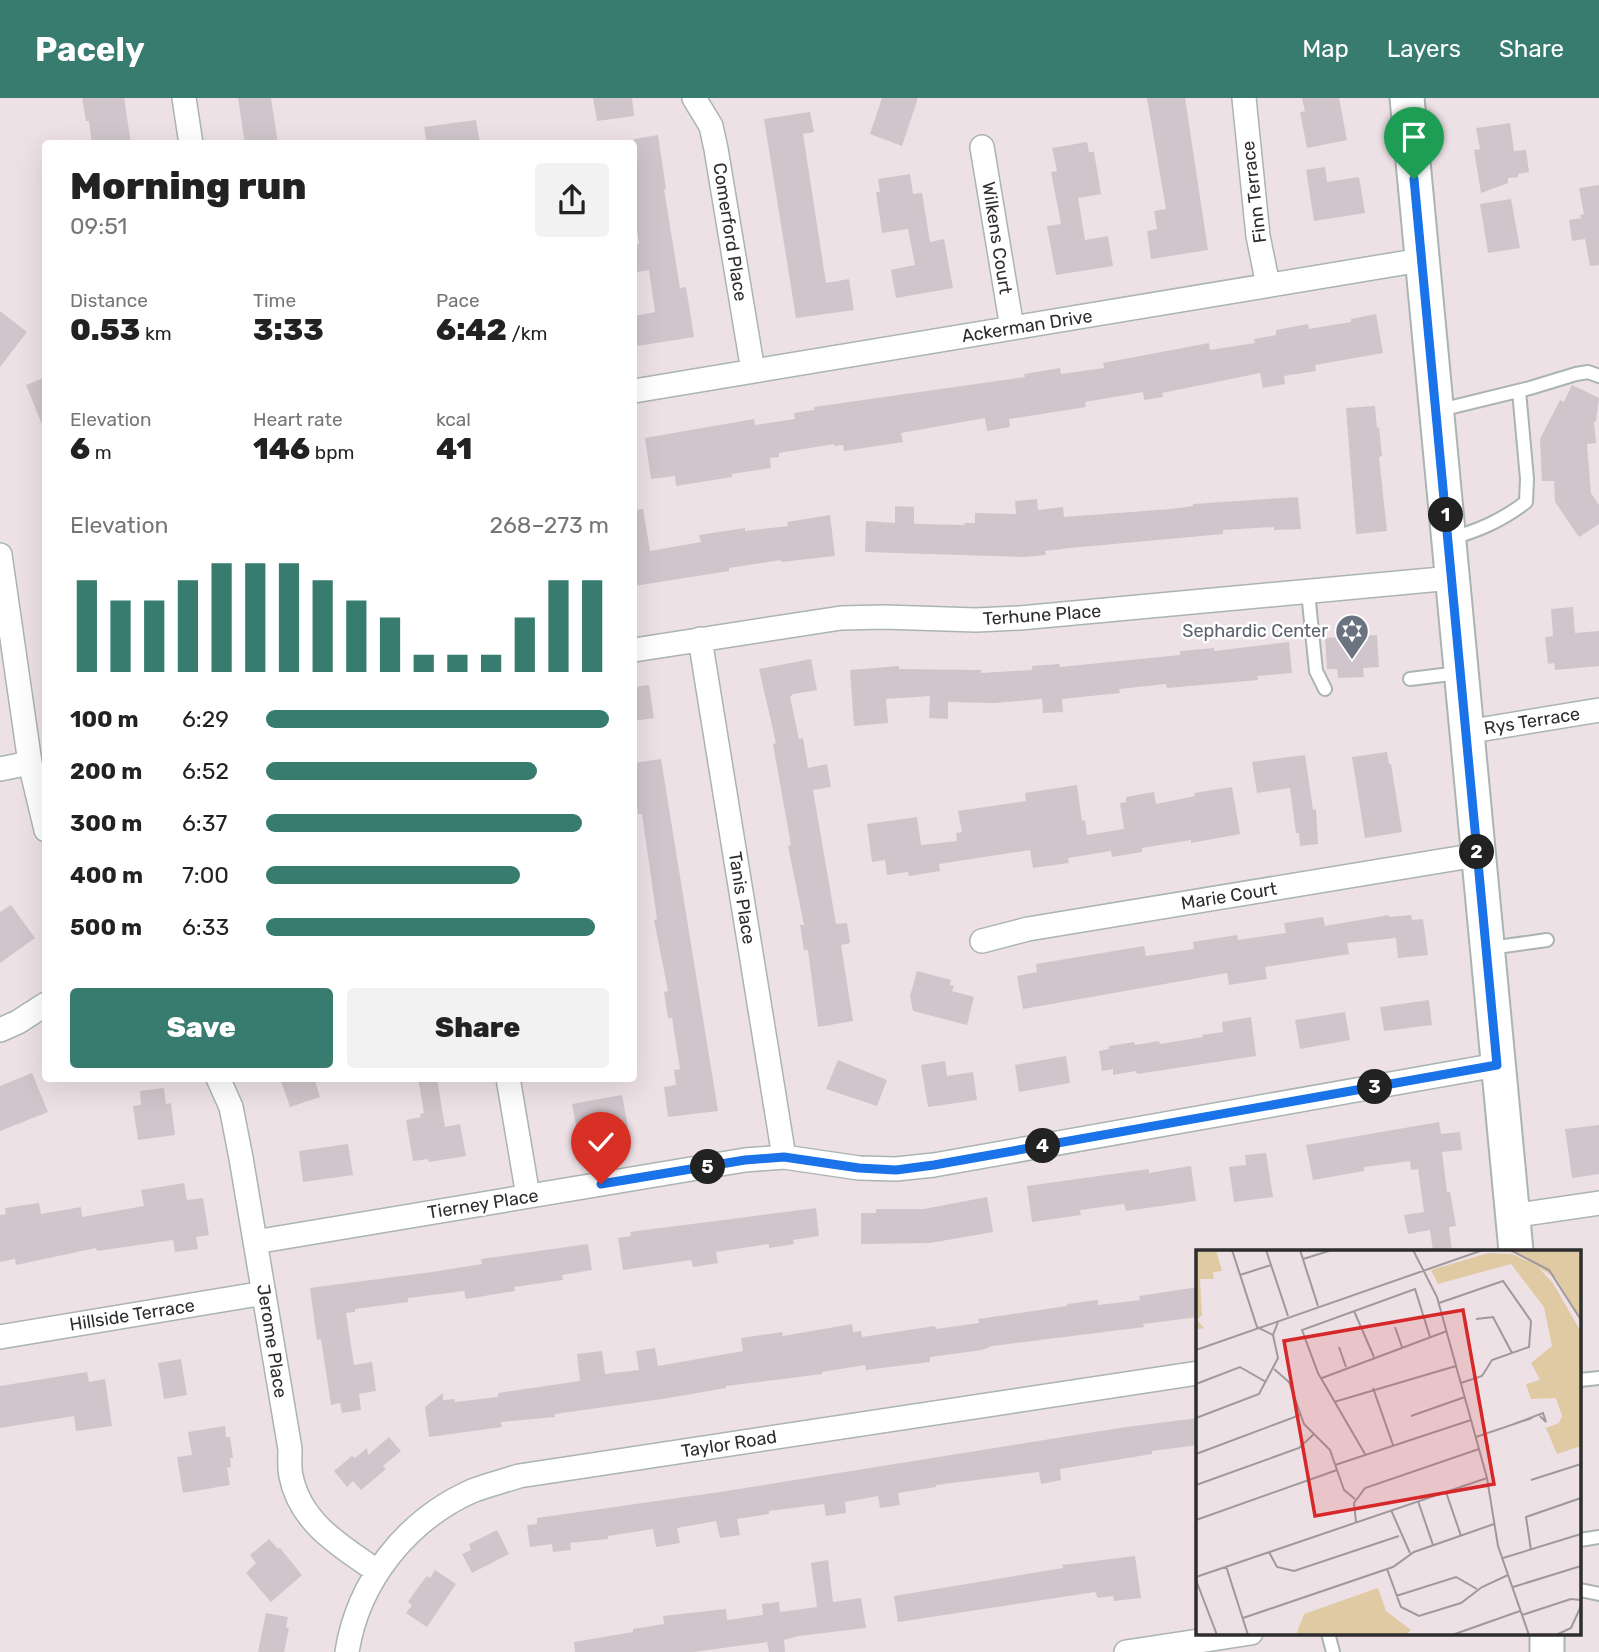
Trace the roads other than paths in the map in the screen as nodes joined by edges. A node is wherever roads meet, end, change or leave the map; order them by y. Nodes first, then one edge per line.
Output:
1 (184, 98) edge
2 (694, 98) edge
3 (1244, 98) edge
4 (1407, 98) edge
5 (190, 140) edge
6 (982, 147) dead end
7 (1422, 260) junction
8 (1268, 285) junction
9 (1012, 328) junction
10 (753, 372) junction
11 (1599, 376) edge
12 (637, 391) edge
13 (1519, 391) junction
14 (1436, 411) junction
15 (1448, 539) junction
16 (0, 555) edge
17 (1452, 578) junction
18 (1308, 592) junction
19 (700, 639) junction
20 (637, 650) edge
21 (1461, 672) junction
22 (1410, 679) dead end
23 (1325, 689) dead end
24 (1599, 710) edge
25 (1466, 732) junction
26 (30, 763) junction
27 (0, 769) edge
28 (42, 813) edge
29 (1477, 855) junction
30 (1547, 940) dead end
31 (982, 941) dead end
32 (1486, 948) junction
33 (42, 1007) edge
34 (0, 1030) edge
35 (1497, 1065) junction
36 (220, 1082) edge
37 (509, 1082) edge
38 (784, 1157) junction
39 (528, 1196) junction
40 (1599, 1203) edge
41 (1512, 1216) junction
42 (256, 1242) junction
43 (1516, 1250) edge
44 (264, 1293) junction
45 (0, 1337) edge
46 (1196, 1373) edge
47 (377, 1571) junction
48 (1246, 1634) edge
49 (1328, 1634) edge
50 (1547, 1634) edge
51 (1173, 1648) edge
52 (347, 1652) edge
53 (1126, 1652) edge
54 (1333, 1652) edge
55 (1547, 1652) edge

1 - 5 street
2 - 10 street, Comerford Place
3 - 8 street, Finn Terrace
4 - 7 main road
6 - 9 street, Wilkens Court
7 - 8 street, Ackerman Drive
7 - 14 main road
8 - 9 street, Ackerman Drive
9 - 10 street, Ackerman Drive
10 - 12 street, Ackerman Drive
11 - 13 lane
13 - 14 lane
13 - 15 lane
14 - 15 main road
15 - 17 main road
16 - 26 street
17 - 18 street, Terhune Place
17 - 21 main road
18 - 19 street, Terhune Place
18 - 23 lane
19 - 20 street, Terhune Place
19 - 38 street, Tanis Place
21 - 22 lane
21 - 25 main road
24 - 25 street, Rys Terrace
25 - 29 main road
26 - 27 street
26 - 28 street
29 - 31 street, Marie Court
29 - 32 main road
30 - 32 lane
32 - 35 main road
33 - 34 street
35 - 38 street, Tierney Place
35 - 41 main road
36 - 42 street, Jerome Place
37 - 39 street
38 - 39 street, Tierney Place
39 - 42 street, Tierney Place
40 - 41 street
41 - 43 main road
42 - 44 street, Jerome Place
44 - 45 street, Hillside Terrace
44 - 47 street, Jerome Place
46 - 47 street, Taylor Road
47 - 52 street, Taylor Road
48 - 51 street
49 - 54 lane
50 - 55 main road
51 - 53 street

